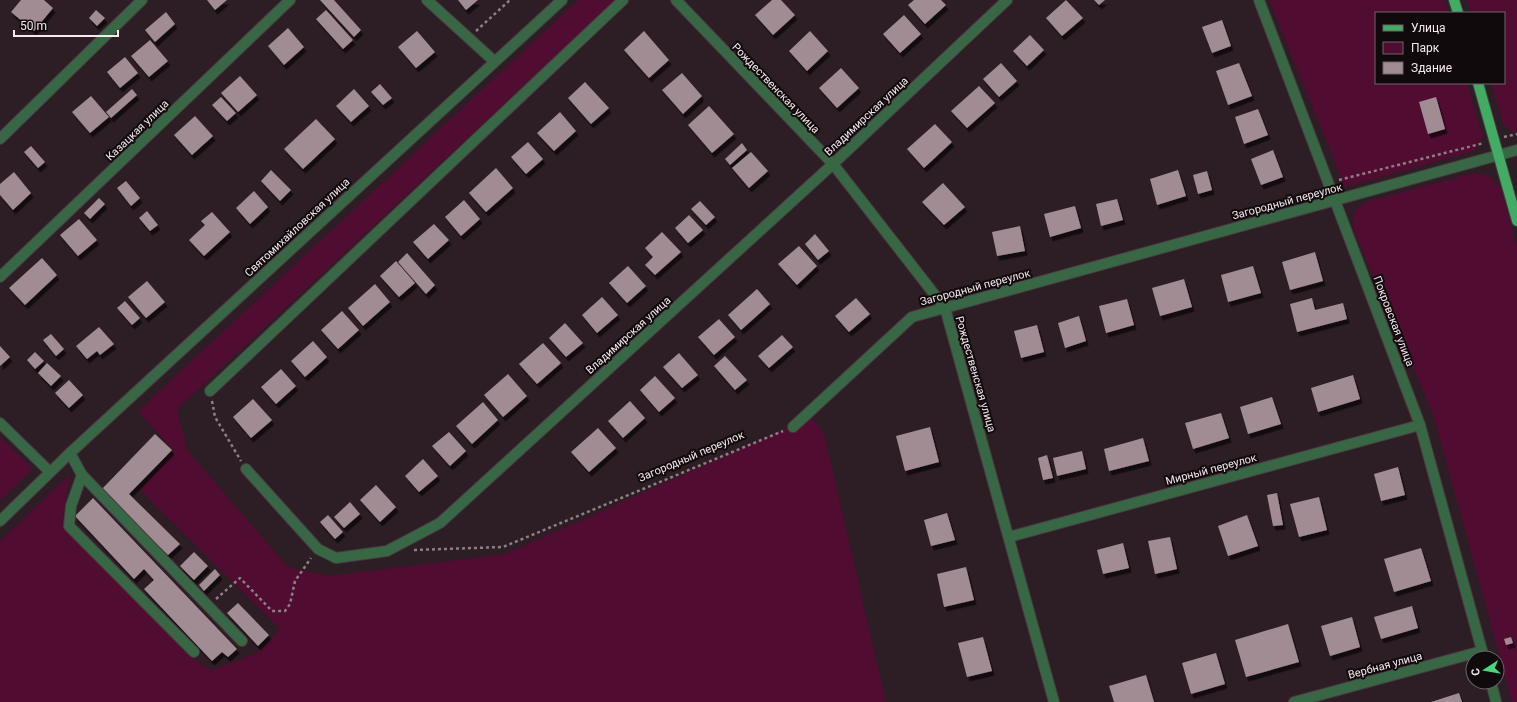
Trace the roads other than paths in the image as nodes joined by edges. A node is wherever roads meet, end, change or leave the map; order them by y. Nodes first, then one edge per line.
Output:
1 (142, 0) edge
2 (290, 0) edge
3 (428, 0) edge
4 (562, 0) edge
5 (623, 0) edge
6 (676, 0) edge
7 (1007, 0) edge
8 (1259, 0) edge
9 (1454, 0) edge
10 (1458, 12) edge
11 (494, 61) junction
12 (1478, 84) edge
13 (0, 139) edge
14 (1517, 150) edge
15 (1498, 155) junction
16 (833, 164) junction
17 (1335, 200) junction
18 (1517, 221) edge
19 (0, 277) edge
20 (945, 308) junction
21 (210, 391) road end
22 (0, 423) edge
23 (1420, 425) junction
24 (793, 427) road end
25 (70, 453) junction
26 (246, 469) road end
27 (50, 472) junction
28 (82, 476) junction
29 (0, 521) edge
30 (1009, 537) junction
31 (242, 641) dead end
32 (1482, 650) edge
33 (194, 652) dead end
34 (1465, 659) edge
35 (1493, 690) edge
36 (1054, 702) edge
37 (1294, 702) edge
38 (1496, 702) edge

1 - 13 street
2 - 19 street, Казацкая улица
3 - 11 street
4 - 11 street, Святомихайловская улица
5 - 21 street
6 - 16 street, Рождественская улица
7 - 16 street, Владимирская улица
8 - 17 street, Покровская улица
9 - 10 main road
11 - 25 street, Святомихайловская улица
12 - 15 main road
14 - 15 street, Загородный переулок
15 - 17 street, Загородный переулок
15 - 18 main road
16 - 20 street, Рождественская улица
16 - 26 street, Владимирская улица
17 - 20 street, Загородный переулок
17 - 23 street, Покровская улица
20 - 24 street, Загородный переулок
20 - 30 street, Рождественская улица
22 - 27 street
23 - 30 street, Мирный переулок
23 - 32 street, Покровская улица
25 - 27 street, Святомихайловская улица
25 - 28 street
27 - 29 street, Святомихайловская улица
28 - 31 street
28 - 33 street
30 - 36 street, Рождественская улица
34 - 37 street, Вербная улица
35 - 38 street

